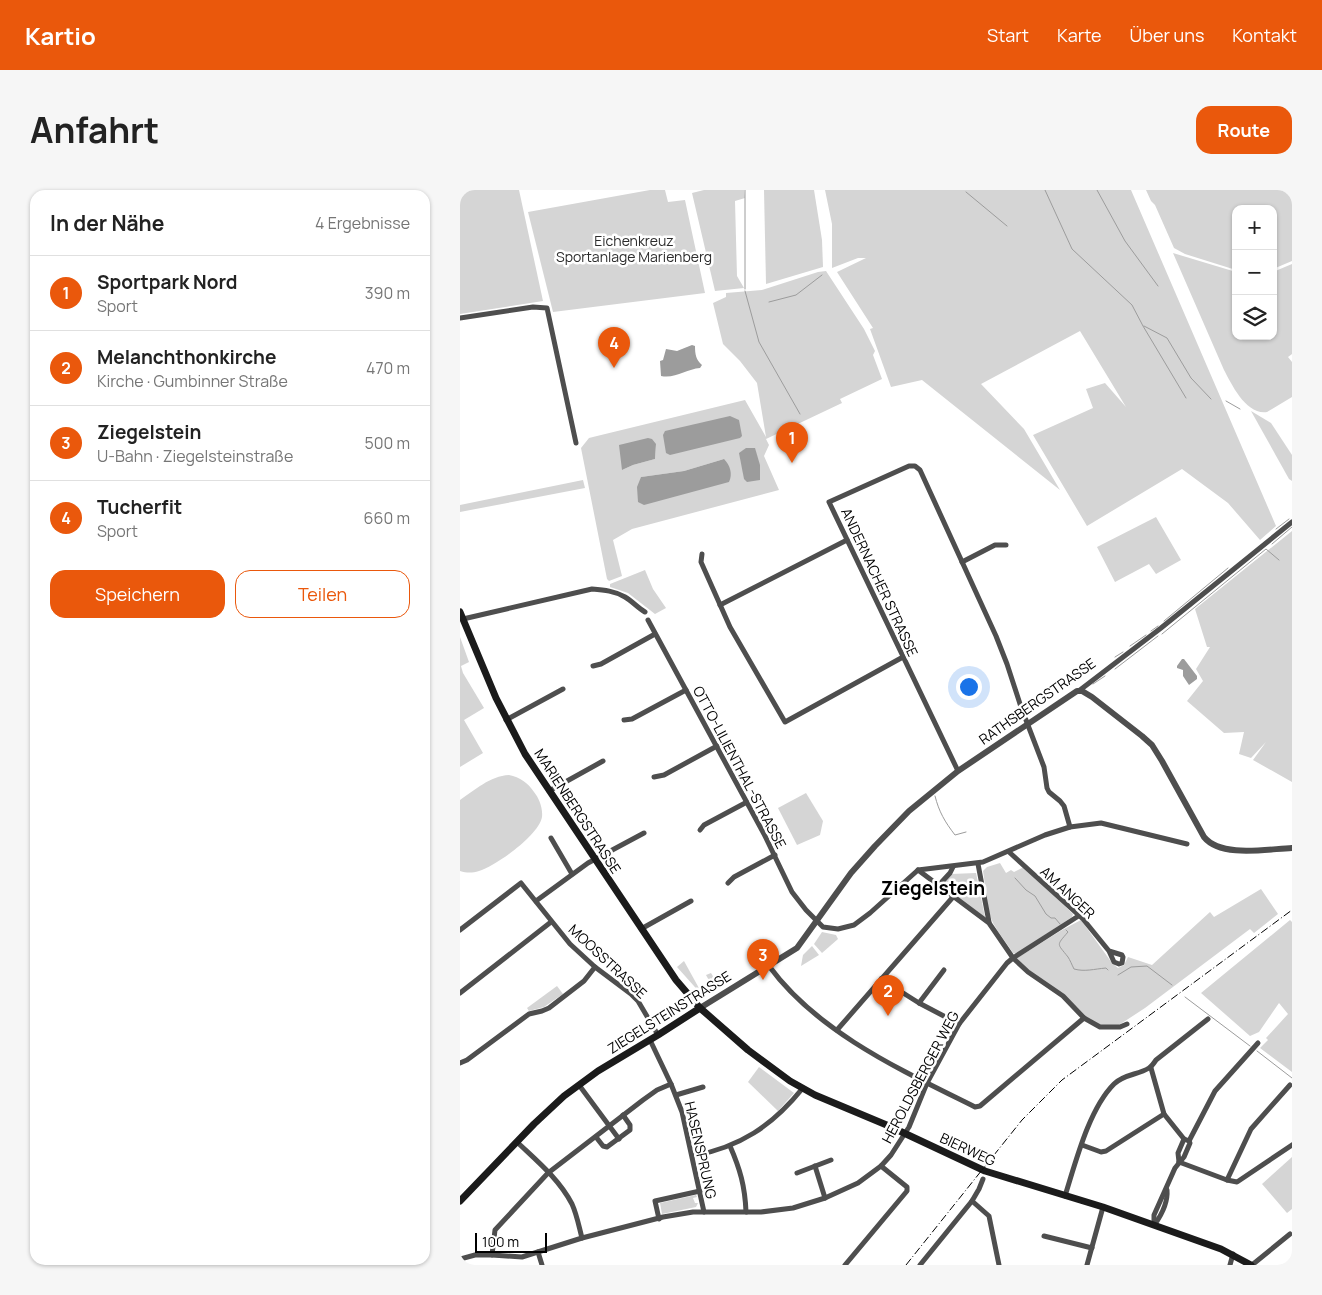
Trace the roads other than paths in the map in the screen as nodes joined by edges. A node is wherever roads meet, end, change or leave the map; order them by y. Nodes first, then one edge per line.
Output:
1 (460, 318) edge
2 (576, 444) dead end
3 (1292, 522) edge
4 (847, 540) junction
5 (1006, 545) dead end
6 (702, 554) dead end
7 (962, 562) junction
8 (720, 605) junction
9 (645, 612) dead end
10 (461, 616) edge
11 (648, 620) dead end
12 (656, 634) junction
13 (903, 657) junction
14 (593, 666) dead end
15 (563, 689) dead end
16 (686, 690) junction
17 (1080, 690) junction
18 (506, 720) junction
19 (624, 720) dead end
20 (1028, 724) junction
21 (717, 746) junction
22 (603, 761) dead end
23 (958, 771) junction
24 (654, 777) dead end
25 (549, 791) junction
26 (747, 802) junction
27 (1070, 827) junction
28 (700, 830) dead end
29 (644, 833) dead end
30 (551, 838) dead end
31 (1188, 844) dead end
32 (1292, 848) edge
33 (1009, 852) junction
34 (775, 855) junction
35 (594, 859) junction
36 (978, 864) junction
37 (953, 867) junction
38 (918, 870) junction
39 (572, 874) junction
40 (728, 883) dead end
41 (938, 886) junction
42 (953, 897) junction
43 (536, 901) junction
44 (691, 901) dead end
45 (1080, 915) junction
46 (551, 922) junction
47 (817, 922) junction
48 (989, 923) junction
49 (641, 928) junction
50 (460, 930) edge
51 (1109, 951) dead end
52 (1013, 958) junction
53 (769, 966) junction
54 (596, 967) junction
55 (944, 970) dead end
56 (881, 979) junction
57 (460, 993) edge
58 (919, 1003) junction
59 (700, 1008) junction
60 (1084, 1018) junction
61 (1208, 1019) dead end
62 (959, 1024) junction
63 (1128, 1024) dead end
64 (837, 1030) junction
65 (658, 1036) junction
66 (650, 1040) junction
67 (1258, 1042) dead end
68 (460, 1063) edge
69 (1151, 1068) junction
70 (927, 1083) junction
71 (672, 1084) junction
72 (579, 1085) junction
73 (1290, 1085) dead end
74 (703, 1087) dead end
75 (802, 1089) junction
76 (676, 1095) junction
77 (1164, 1114) junction
78 (623, 1115) junction
79 (609, 1126) junction
80 (905, 1133) junction
81 (596, 1136) junction
82 (619, 1139) junction
83 (1187, 1140) junction
84 (517, 1142) junction
85 (1082, 1145) junction
86 (1292, 1145) edge
87 (730, 1146) junction
88 (693, 1156) junction
89 (831, 1160) dead end
90 (1179, 1162) junction
91 (815, 1166) junction
92 (881, 1166) junction
93 (548, 1173) junction
94 (797, 1173) dead end
95 (983, 1179) dead end
96 (1227, 1180) junction
97 (700, 1191) junction
98 (462, 1196) edge
99 (1065, 1196) junction
100 (825, 1198) junction
101 (972, 1201) junction
102 (1103, 1207) junction
103 (704, 1212) junction
104 (746, 1212) junction
105 (659, 1219) junction
106 (1154, 1225) junction
107 (1290, 1234) dead end
108 (1044, 1236) dead end
109 (582, 1238) junction
110 (1092, 1248) junction
111 (538, 1252) junction
112 (1233, 1254) junction
113 (492, 1255) junction
114 (460, 1259) edge
115 (542, 1265) edge
116 (845, 1265) edge
117 (920, 1265) edge
118 (998, 1265) edge
119 (1087, 1265) edge
120 (1230, 1265) edge
121 (1251, 1265) edge

1 - 2 street
3 - 17 street, RATHSBERGSTRASSE
4 - 7 street, ANDERNACHER STRASSE
4 - 8 street
4 - 13 street, ANDERNACHER STRASSE
5 - 7 street
6 - 8 street
7 - 20 street, ANDERNACHER STRASSE
8 - 13 street
9 - 10 street
10 - 18 main road, MARIENBERGSTRASSE
11 - 12 street, OTTO-LILIENTHAL-STRASSE
12 - 14 street
12 - 16 street, OTTO-LILIENTHAL-STRASSE
13 - 23 street, ANDERNACHER STRASSE
15 - 18 street
16 - 19 street
16 - 21 street, OTTO-LILIENTHAL-STRASSE
17 - 20 street, RATHSBERGSTRASSE
17 - 32 street
18 - 25 main road, MARIENBERGSTRASSE
20 - 23 street, RATHSBERGSTRASSE
20 - 27 street, ANDERNACHER STRASSE
21 - 24 street
21 - 26 street, OTTO-LILIENTHAL-STRASSE
22 - 25 street
23 - 47 street, RATHSBERGSTRASSE
25 - 35 main road, MARIENBERGSTRASSE
26 - 28 street
26 - 34 street, OTTO-LILIENTHAL-STRASSE
27 - 31 street
27 - 33 street
29 - 35 street
30 - 39 street
33 - 36 street
33 - 45 street, AM ANGER
34 - 40 street
34 - 47 street, OTTO-LILIENTHAL-STRASSE
35 - 39 street
35 - 49 main road, MARIENBERGSTRASSE
36 - 37 street
36 - 48 street
37 - 38 street
37 - 41 street
38 - 41 street
38 - 47 street
39 - 43 street
41 - 42 street
42 - 48 street
42 - 56 street
43 - 46 street, MOOSSTRASSE
43 - 50 street, MOOSSTRASSE
44 - 49 street
45 - 51 street, AM ANGER
45 - 52 street, HEROLDSBERGER WEG
46 - 54 street, MOOSSTRASSE
46 - 57 street
47 - 53 street, ZIEGELSTEINSTRASSE
48 - 52 street
49 - 59 main road, MARIENBERGSTRASSE
52 - 60 street
52 - 62 street, HEROLDSBERGER WEG
53 - 59 street, ZIEGELSTEINSTRASSE
53 - 64 street
54 - 65 street, MOOSSTRASSE
54 - 68 street
55 - 58 street
56 - 58 street
56 - 64 street
58 - 62 street
59 - 65 main road, ZIEGELSTEINSTRASSE
59 - 75 main road, BIERWEG
60 - 63 street
60 - 70 street
61 - 69 street
62 - 70 street, HEROLDSBERGER WEG
64 - 70 street
65 - 66 main road, ZIEGELSTEINSTRASSE
66 - 71 street, HASENSPRUNG
66 - 72 main road, ZIEGELSTEINSTRASSE
67 - 83 street
69 - 77 street
69 - 85 street
70 - 80 street, HEROLDSBERGER WEG
71 - 76 street, HASENSPRUNG
71 - 78 street
72 - 79 street
72 - 84 main road, ZIEGELSTEINSTRASSE
73 - 96 street
74 - 76 street
75 - 80 main road, BIERWEG
75 - 87 street
76 - 88 street, HASENSPRUNG
77 - 83 street
77 - 85 street
78 - 79 street
78 - 82 street
79 - 81 street
79 - 82 street
80 - 92 street, HEROLDSBERGER WEG
80 - 99 main road, BIERWEG
81 - 82 street
81 - 93 street
83 - 90 street
84 - 93 street
84 - 98 main road, ZIEGELSTEINSTRASSE
85 - 99 street
86 - 96 street
87 - 88 street
87 - 104 street
88 - 97 street, HASENSPRUNG
89 - 91 street
90 - 96 street
90 - 106 street
91 - 94 street
91 - 100 street
92 - 100 street, HEROLDSBERGER WEG
92 - 116 street
93 - 109 street
93 - 113 street
95 - 101 street
97 - 103 street, HASENSPRUNG
97 - 105 street
99 - 102 main road, BIERWEG
100 - 104 street, HEROLDSBERGER WEG
101 - 117 street
101 - 118 street
102 - 106 main road, BIERWEG
102 - 110 street
103 - 104 street, HEROLDSBERGER WEG
103 - 105 street, HEROLDSBERGER WEG
105 - 109 street, HEROLDSBERGER WEG
106 - 112 main road, BIERWEG
107 - 121 street, BIERWEG
108 - 110 street
109 - 111 street, HEROLDSBERGER WEG
110 - 119 street
111 - 113 street, HEROLDSBERGER WEG
111 - 115 street
112 - 120 street
112 - 121 main road, BIERWEG
113 - 114 street, HEROLDSBERGER WEG

